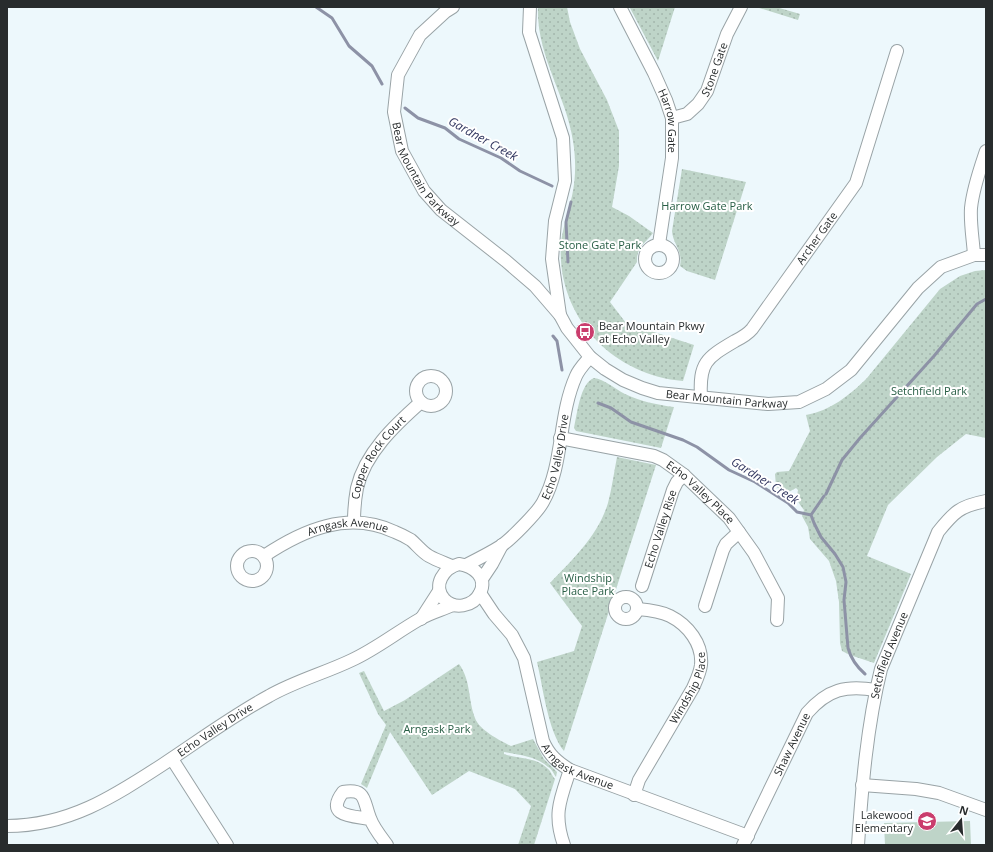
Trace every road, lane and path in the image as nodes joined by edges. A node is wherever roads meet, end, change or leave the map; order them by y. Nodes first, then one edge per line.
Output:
1 (453, 7) edge
2 (530, 7) edge
3 (620, 7) edge
4 (740, 7) edge
5 (897, 51) dead end
6 (672, 118) junction
7 (986, 151) edge
8 (659, 244) dead end
9 (974, 255) junction
10 (986, 255) edge
11 (560, 315) junction
12 (590, 357) junction
13 (701, 397) junction
14 (420, 402) dead end
15 (560, 438) junction
16 (684, 475) junction
17 (986, 501) edge
18 (354, 522) junction
19 (739, 532) junction
20 (502, 545) junction
21 (264, 556) dead end
22 (429, 556) junction
23 (466, 565) junction
24 (452, 566) junction
25 (440, 578) junction
26 (482, 579) junction
27 (642, 586) dead end
28 (440, 591) junction
29 (480, 593) junction
30 (470, 604) junction
31 (453, 605) junction
32 (705, 606) dead end
33 (637, 609) dead end
34 (494, 614) junction
35 (421, 619) junction
36 (777, 620) dead end
37 (876, 690) junction
38 (172, 758) junction
39 (570, 770) junction
40 (862, 785) junction
41 (634, 795) junction
42 (986, 810) edge
43 (370, 819) dead end
44 (7, 826) edge
45 (745, 840) edge
46 (227, 845) edge
47 (387, 845) edge
48 (564, 845) edge
49 (858, 845) edge

1 - 11 street, Bear Mountain Parkway
2 - 11 street, Bear Mountain Parkway
3 - 6 street, Harrow Gate
4 - 6 street, Stone Gate
5 - 13 street, Archer Gate
6 - 8 street, Harrow Gate
7 - 9 street
9 - 10 street, Bear Mountain Parkway
9 - 13 street, Bear Mountain Parkway
11 - 12 street, Bear Mountain Parkway
12 - 13 street, Bear Mountain Parkway
12 - 15 street, Echo Valley Drive
14 - 18 street, Copper Rock Court
15 - 16 street, Echo Valley Place
15 - 20 street, Echo Valley Drive
16 - 19 street, Echo Valley Place
16 - 27 street, Echo Valley Rise
17 - 37 street, Setchfield Avenue
18 - 21 street, Arngask Avenue
18 - 22 street, Arngask Avenue
19 - 32 street
19 - 36 street, Echo Valley Place
20 - 23 street, Echo Valley Drive
20 - 26 street, Echo Valley Drive
22 - 24 street, Arngask Avenue
22 - 25 street, Arngask Avenue
23 - 24 street
23 - 26 street
24 - 25 street
25 - 28 street
26 - 29 street
28 - 31 street
28 - 35 street, Echo Valley Drive
29 - 30 street
29 - 34 street, Arngask Avenue
30 - 31 street
30 - 34 street, Arngask Avenue
31 - 35 street, Echo Valley Drive
33 - 41 street, Windship Place
34 - 39 street, Arngask Avenue
35 - 38 street, Echo Valley Drive
37 - 40 street, Setchfield Avenue
37 - 45 street, Shaw Avenue
38 - 44 street, Echo Valley Drive
38 - 46 street
39 - 41 street, Arngask Avenue
39 - 48 street
40 - 42 street
40 - 49 street, Setchfield Avenue
41 - 45 street, Arngask Avenue
43 - 47 street

